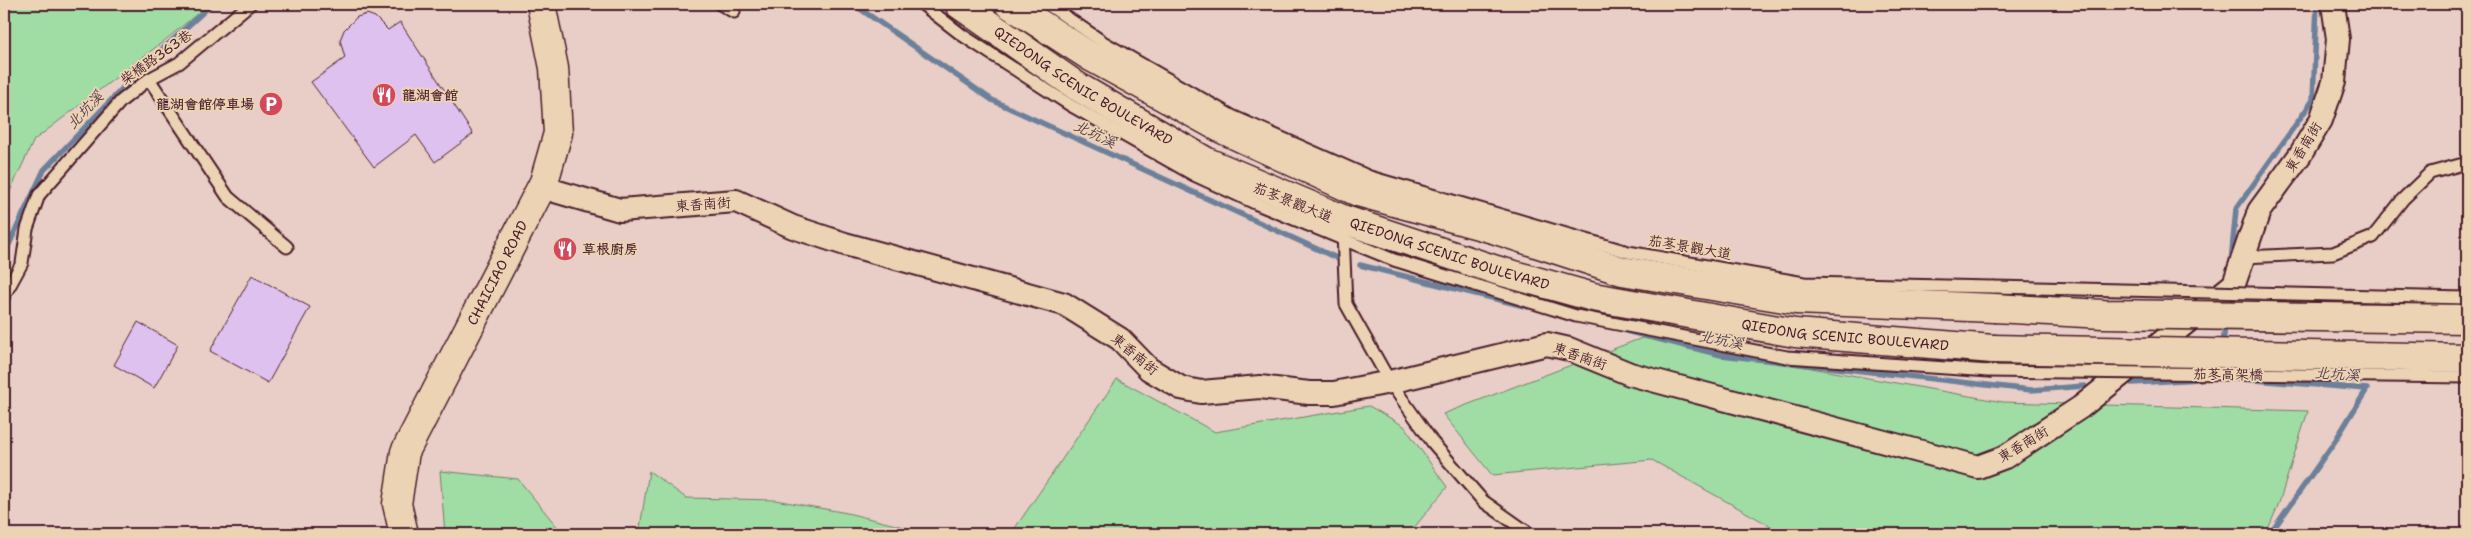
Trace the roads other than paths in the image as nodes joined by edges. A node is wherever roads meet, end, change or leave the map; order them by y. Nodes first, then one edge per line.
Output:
1 (250, 4) edge
2 (541, 4) edge
3 (720, 4) edge
4 (922, 4) edge
5 (960, 4) edge
6 (1009, 4) edge
7 (1047, 4) edge
8 (2332, 4) edge
9 (734, 12) dead end
10 (1056, 72) junction
11 (149, 79) junction
12 (1138, 143) junction
13 (2467, 163) edge
14 (1364, 185) junction
15 (541, 187) junction
16 (1342, 229) junction
17 (287, 247) dead end
18 (1628, 252) junction
19 (2243, 257) junction
20 (1693, 283) junction
21 (4, 296) edge
22 (1994, 298) junction
23 (2467, 298) edge
24 (2467, 319) edge
25 (2467, 358) edge
26 (1991, 360) junction
27 (2467, 378) edge
28 (1390, 382) junction
29 (404, 534) edge
30 (1530, 534) edge

1 - 11 lane, 柴橋路363巷
2 - 15 street, CHAICIAO ROAD
3 - 9 lane
4 - 12 lane, 茄苳景觀大道
5 - 10 street, QIEDONG SCENIC BOULEVARD
6 - 14 street, QIEDONG SCENIC BOULEVARD
7 - 14 lane, 茄苳景觀大道
8 - 19 street, 東香南街
10 - 12 lane
10 - 16 street, QIEDONG SCENIC BOULEVARD
11 - 17 lane
11 - 21 lane, 柴橋路363巷
12 - 16 lane, 茄苳景觀大道
13 - 19 lane
14 - 18 lane, 茄苳景觀大道
14 - 20 street, QIEDONG SCENIC BOULEVARD
15 - 28 street, 東香南街
15 - 29 street, CHAICIAO ROAD
16 - 26 street, QIEDONG SCENIC BOULEVARD
16 - 28 lane
18 - 20 lane
18 - 22 lane, 茄苳景觀大道
19 - 28 street, 東香南街
20 - 22 street, QIEDONG SCENIC BOULEVARD
22 - 23 lane, bridge
22 - 24 street, bridge
25 - 26 street, 茄苳高架橋, bridge
26 - 27 lane, 茄苳高架橋, bridge
28 - 30 lane

